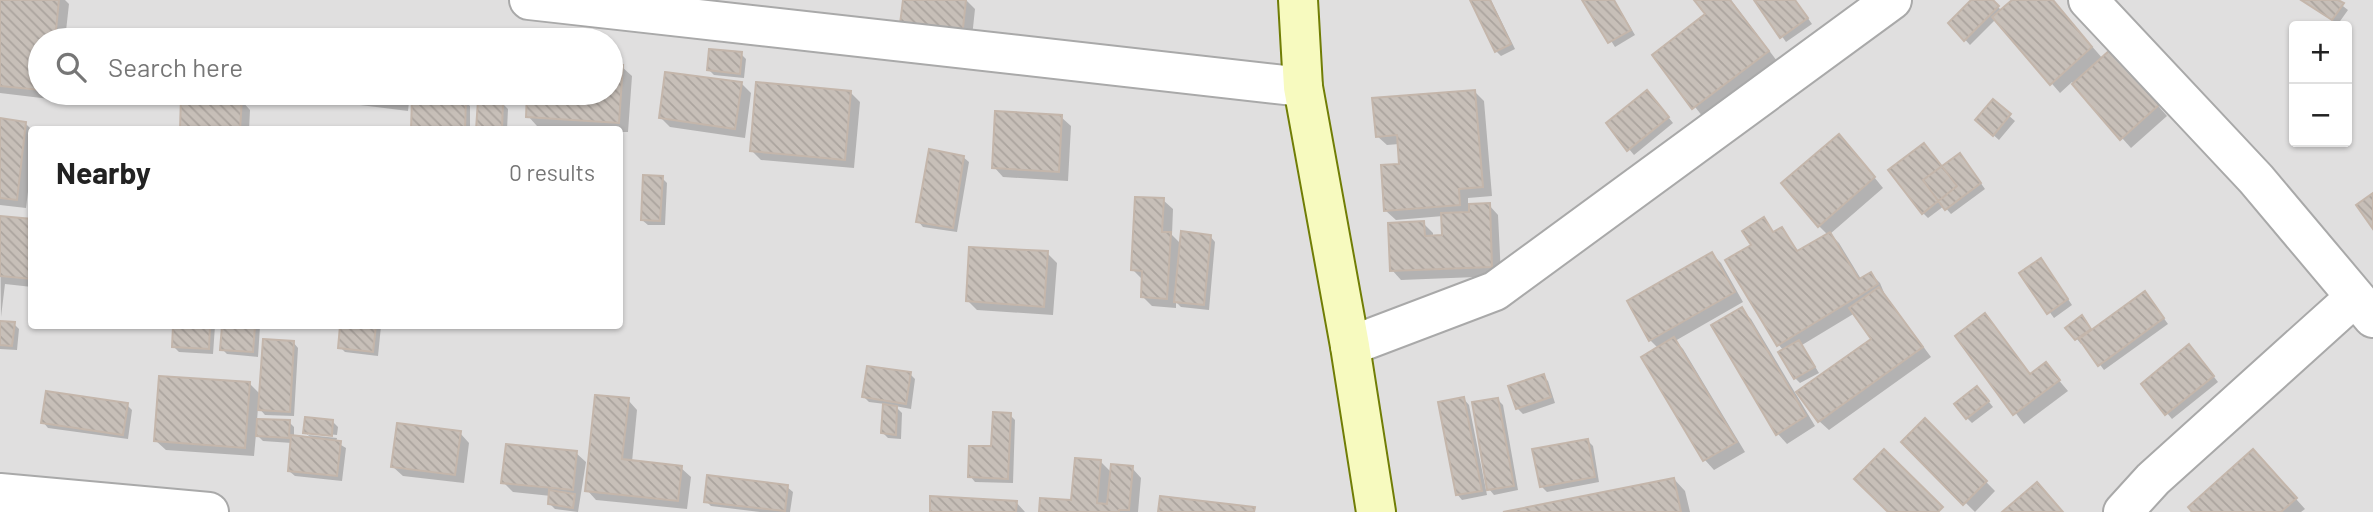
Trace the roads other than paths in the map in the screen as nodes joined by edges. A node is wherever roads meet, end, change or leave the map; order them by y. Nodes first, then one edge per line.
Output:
1 (529, 0) edge
2 (1298, 0) edge
3 (1892, 0) edge
4 (2088, 0) edge
5 (1303, 87) junction
6 (2364, 308) edge
7 (1350, 346) junction
8 (0, 493) edge
9 (209, 512) edge
10 (1376, 512) edge
11 (2123, 512) edge

1 - 5 street
2 - 5 street
3 - 7 street
4 - 6 street
5 - 7 street
6 - 11 street
7 - 10 street
8 - 9 street

